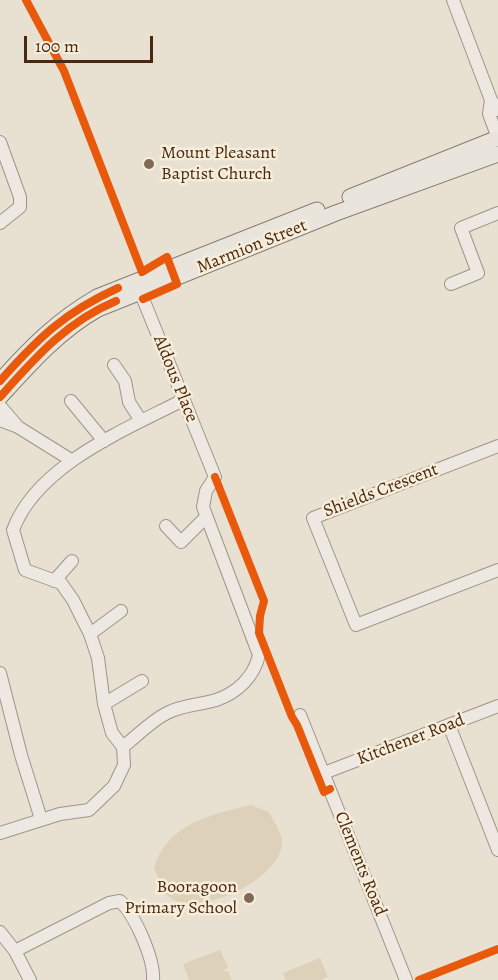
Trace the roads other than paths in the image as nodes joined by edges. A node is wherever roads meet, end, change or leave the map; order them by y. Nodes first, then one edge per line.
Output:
1 (453, 0) edge
2 (494, 105) edge
3 (498, 138) edge
4 (0, 142) edge
5 (498, 154) edge
6 (498, 213) edge
7 (0, 223) edge
8 (451, 284) dead end
9 (138, 286) junction
10 (114, 365) dead end
11 (0, 381) edge
12 (0, 397) edge
13 (183, 400) junction
14 (71, 401) dead end
15 (0, 406) edge
16 (0, 420) edge
17 (141, 421) junction
18 (18, 428) junction
19 (104, 441) junction
20 (498, 446) edge
21 (71, 460) junction
22 (206, 518) junction
23 (166, 526) dead end
24 (72, 561) dead end
25 (498, 570) edge
26 (54, 581) junction
27 (121, 611) dead end
28 (90, 634) junction
29 (0, 673) edge
30 (142, 681) dead end
31 (104, 704) junction
32 (498, 706) edge
33 (300, 715) dead end
34 (449, 725) junction
35 (123, 747) junction
36 (324, 773) junction
37 (40, 819) junction
38 (0, 833) edge
39 (498, 850) edge
40 (0, 932) edge
41 (15, 951) junction
42 (30, 980) edge
43 (153, 980) edge
44 (406, 980) edge

1 - 2 street
2 - 3 street
3 - 9 main road, Marmion Street
4 - 7 street
5 - 9 main road, Marmion Street
6 - 8 street
9 - 11 main road, Marmion Street
9 - 12 main road, Marmion Street
9 - 13 street, Aldous Place
10 - 17 street
13 - 17 street
13 - 22 street, Aldous Place
14 - 19 street
15 - 18 street
16 - 18 street
17 - 19 street
18 - 21 street
19 - 21 street
20 - 25 street, Shields Crescent
21 - 26 street
22 - 23 street
22 - 35 street
24 - 26 street
26 - 28 street
27 - 28 street
28 - 31 street
29 - 37 street
30 - 31 street
31 - 35 street
32 - 34 street, Kitchener Road
33 - 36 street, Clements Road
34 - 36 street, Kitchener Road
34 - 39 street
35 - 37 street
36 - 44 street, Clements Road
37 - 38 street
40 - 41 street
41 - 42 street
41 - 43 street

